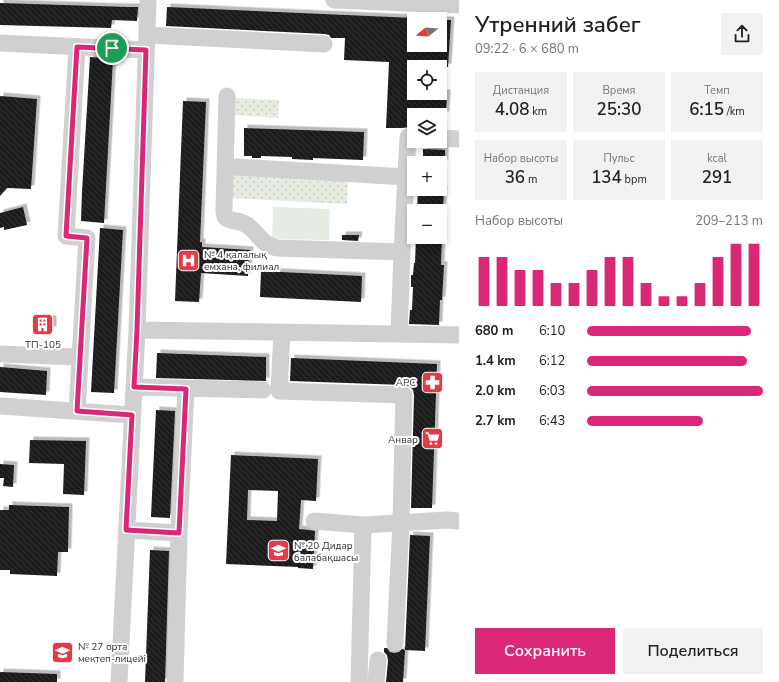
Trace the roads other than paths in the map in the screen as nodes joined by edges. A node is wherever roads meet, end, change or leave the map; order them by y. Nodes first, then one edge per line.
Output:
1 (148, 0) edge
2 (334, 0) edge
3 (382, 1) edge
4 (459, 5) edge
5 (147, 42) junction
6 (0, 43) edge
7 (324, 44) dead end
8 (77, 47) junction
9 (227, 96) dead end
10 (447, 138) edge
11 (459, 139) edge
12 (407, 148) edge
13 (236, 167) dead end
14 (406, 177) junction
15 (402, 252) junction
16 (137, 330) junction
17 (282, 332) junction
18 (399, 334) junction
19 (459, 335) edge
20 (0, 354) edge
21 (80, 357) junction
22 (134, 387) junction
23 (186, 389) junction
24 (262, 390) dead end
25 (0, 406) edge
26 (77, 411) junction
27 (132, 415) junction
28 (314, 521) dead end
29 (459, 521) edge
30 (402, 522) junction
31 (363, 525) junction
32 (126, 530) junction
33 (179, 533) junction
34 (395, 644) dead end
35 (378, 660) dead end
36 (119, 682) edge
37 (175, 682) edge
38 (359, 682) edge
39 (376, 682) edge

1 - 5 street
2 - 3 street
3 - 4 street
5 - 7 street
5 - 8 street
5 - 16 street
6 - 8 street
8 - 21 street
9 - 15 street
10 - 11 street
12 - 14 street
13 - 14 street
14 - 15 street
15 - 18 street
16 - 17 street
16 - 22 street
17 - 18 street
17 - 30 street
18 - 19 street
20 - 21 street
21 - 26 street
22 - 23 street
22 - 27 street
23 - 24 street
23 - 33 street
25 - 26 street
26 - 27 street
27 - 32 street
28 - 31 street
29 - 30 street
30 - 31 street
30 - 34 street
31 - 38 street
32 - 33 street
32 - 36 street
33 - 37 street
35 - 39 street

